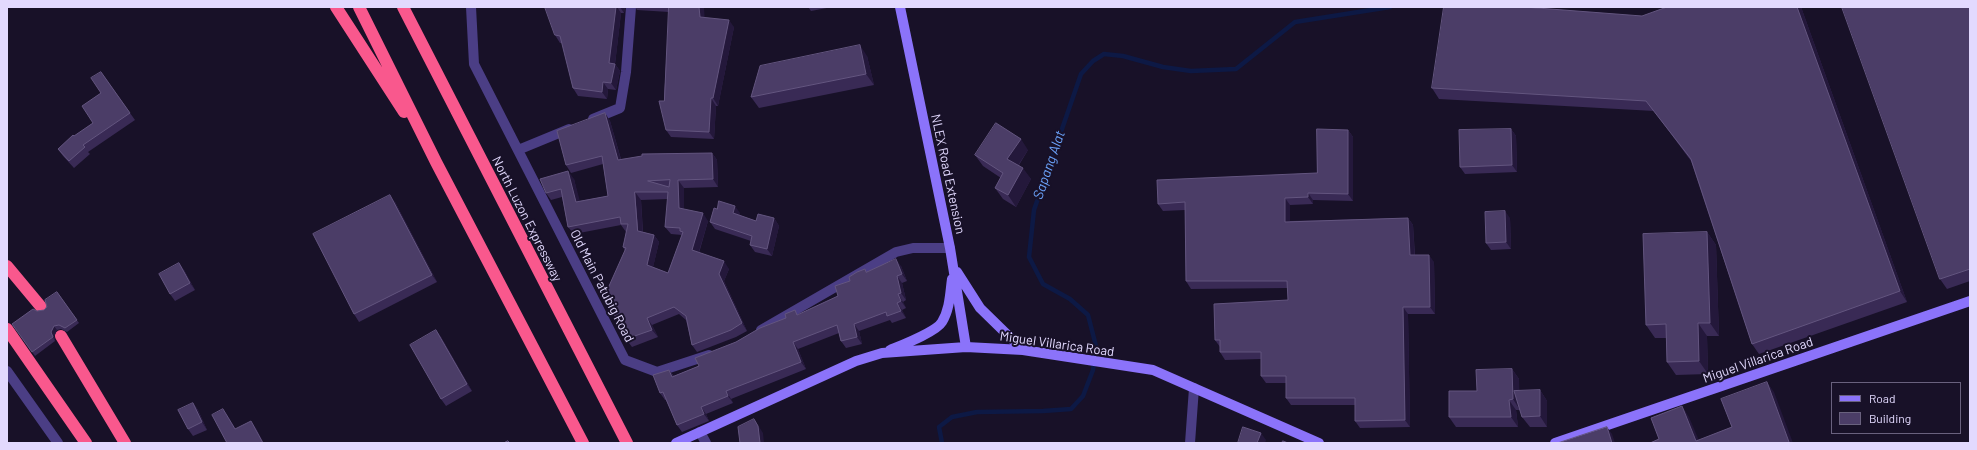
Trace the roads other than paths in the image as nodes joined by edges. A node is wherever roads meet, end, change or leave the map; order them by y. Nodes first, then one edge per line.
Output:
1 (336, 7) edge
2 (359, 7) edge
3 (403, 7) edge
4 (470, 7) edge
5 (631, 7) edge
6 (900, 7) edge
7 (518, 150) junction
8 (436, 162) junction
9 (950, 248) junction
10 (953, 265) junction
11 (7, 266) edge
12 (1970, 301) edge
13 (42, 308) dead end
14 (7, 329) edge
15 (752, 335) edge
16 (61, 336) dead end
17 (966, 347) junction
18 (1023, 350) junction
19 (719, 351) edge
20 (882, 353) junction
21 (7, 371) edge
22 (1194, 388) junction
23 (700, 432) junction
24 (677, 442) edge
25 (1190, 442) edge
26 (58, 443) edge
27 (86, 443) edge
28 (125, 443) edge
29 (583, 443) edge
30 (627, 443) edge
31 (706, 443) edge
32 (1319, 443) edge
33 (1555, 443) edge

1 - 8 highway
2 - 8 highway
3 - 30 highway, North Luzon Expressway
4 - 7 street, Old Main Patubig Road
5 - 7 street
6 - 9 main road, NLEX Road Extension
7 - 19 street, Old Main Patubig Road
8 - 29 highway
9 - 10 main road, NLEX Road Extension
9 - 15 street
10 - 17 main road, NLEX Road Extension
10 - 18 main road
10 - 20 main road
11 - 13 highway
12 - 33 main road, Miguel Villarica Road
14 - 27 highway
16 - 28 highway
17 - 18 main road, Miguel Villarica Road
17 - 20 main road, Miguel Villarica Road
18 - 22 main road, Miguel Villarica Road
20 - 23 main road, Miguel Villarica Road
21 - 26 street
22 - 25 street
22 - 32 main road, Miguel Villarica Road
23 - 24 main road, Miguel Villarica Road
23 - 31 street

